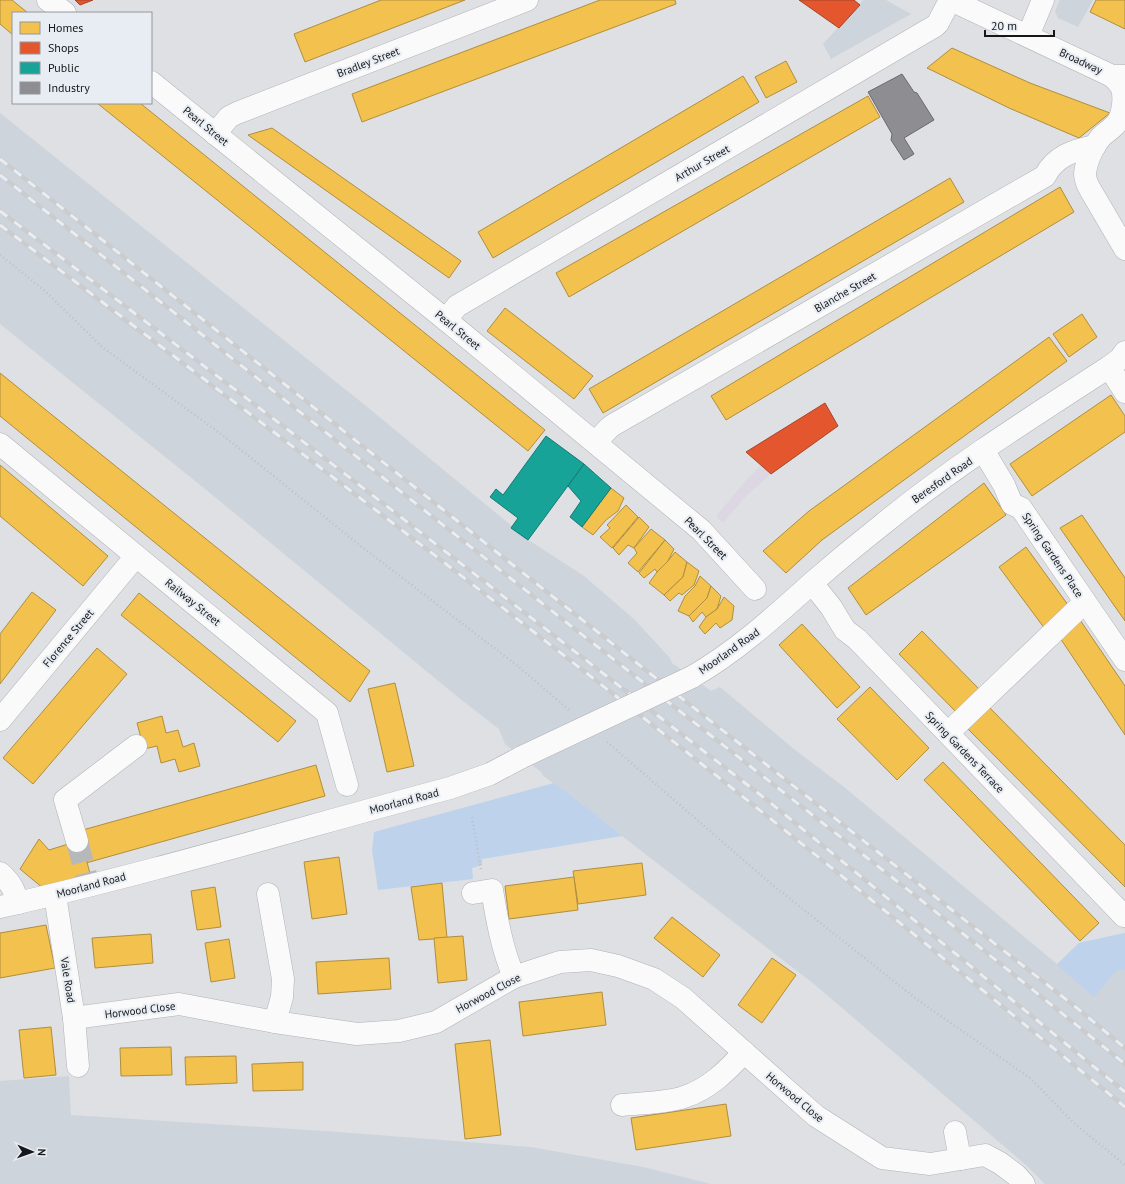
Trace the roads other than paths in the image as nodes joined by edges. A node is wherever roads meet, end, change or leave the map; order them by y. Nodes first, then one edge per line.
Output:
1 (48, 0) edge
2 (527, 0) edge
3 (951, 0) edge
4 (1043, 0) edge
5 (64, 12) edge
6 (1028, 36) junction
7 (1119, 76) edge
8 (152, 83) edge
9 (1125, 130) edge
10 (215, 134) junction
11 (1095, 146) junction
12 (1125, 249) edge
13 (446, 320) junction
14 (1120, 359) edge
15 (1125, 392) edge
16 (596, 442) junction
17 (0, 444) edge
18 (983, 450) junction
19 (136, 556) junction
20 (812, 583) junction
21 (755, 589) dead end
22 (1085, 602) junction
23 (776, 617) joint
24 (1125, 660) edge
25 (0, 720) edge
26 (948, 733) junction
27 (136, 746) dead end
28 (347, 785) dead end
29 (77, 841) tunnel mouth
30 (0, 873) edge
31 (483, 891) road end
32 (268, 894) dead end
33 (55, 895) junction
34 (9, 905) edge
35 (1124, 916) edge
36 (514, 977) junction
37 (74, 1018) junction
38 (275, 1022) junction
39 (744, 1052) junction
40 (78, 1066) dead end
41 (622, 1105) dead end
42 (954, 1132) dead end
43 (960, 1159) junction
44 (1024, 1184) edge

1 - 5 street
2 - 10 street, Bradley Street
3 - 6 street, Broadway
3 - 13 street, Arthur Street
4 - 6 street
6 - 7 street, Broadway
7 - 11 street
8 - 10 street, Pearl Street
9 - 11 street, Blanche Street
10 - 13 street, Pearl Street
11 - 12 street
11 - 16 street, Blanche Street
13 - 16 street, Pearl Street
14 - 15 street
14 - 18 street, Beresford Road
16 - 21 street, Pearl Street
17 - 19 street, Railway Street
18 - 20 street, Beresford Road
18 - 22 street, Spring Gardens Place
19 - 25 street, Florence Street
19 - 28 street, Railway Street
20 - 23 street, Beresford Road
20 - 26 street, Spring Gardens Terrace
22 - 24 street, Spring Gardens Place
22 - 26 street
23 - 33 street, Moorland Road, bridge
26 - 35 street, Spring Gardens Terrace
27 - 29 street
30 - 34 street
31 - 36 street
32 - 38 street
33 - 34 street, Moorland Road
33 - 37 street, Vale Road
36 - 38 street, Horwood Close
36 - 39 street, Horwood Close
37 - 38 street, Horwood Close
37 - 40 street, Vale Road
39 - 41 street
39 - 43 street, Horwood Close
42 - 43 street
43 - 44 street, Horwood Close

